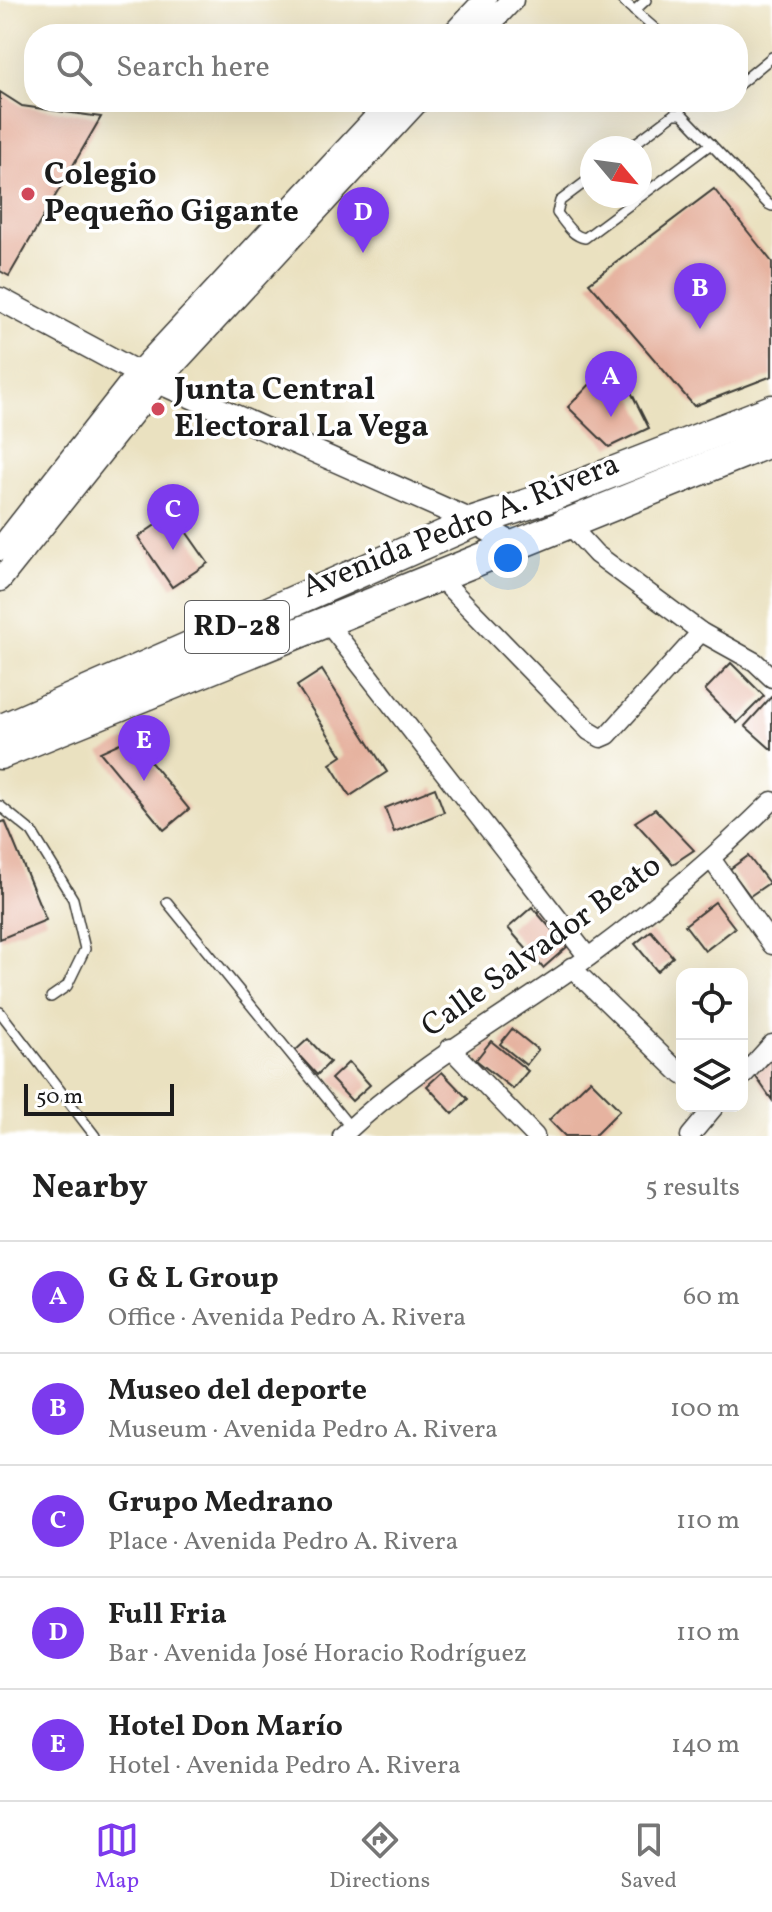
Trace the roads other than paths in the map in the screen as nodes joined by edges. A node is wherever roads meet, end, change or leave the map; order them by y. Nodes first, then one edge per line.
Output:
1 (485, 0) edge
2 (512, 0) edge
3 (622, 0) edge
4 (646, 0) edge
5 (634, 11) junction
6 (462, 24) edge
7 (489, 24) edge
8 (649, 24) edge
9 (772, 57) edge
10 (748, 77) edge
11 (381, 112) edge
12 (407, 112) edge
13 (645, 136) edge
14 (711, 144) junction
15 (580, 186) edge
16 (652, 188) edge
17 (772, 206) edge
18 (625, 208) edge
19 (0, 299) edge
20 (148, 378) junction
21 (772, 410) edge
22 (772, 441) edge
23 (549, 497) junction
24 (474, 522) junction
25 (566, 523) junction
26 (513, 544) junction
27 (0, 549) edge
28 (437, 575) junction
29 (0, 580) edge
30 (326, 621) junction
31 (701, 632) junction
32 (772, 678) edge
33 (0, 730) edge
34 (0, 754) edge
35 (772, 801) edge
36 (0, 806) edge
37 (712, 860) junction
38 (167, 902) dead end
39 (772, 945) edge
40 (588, 957) junction
41 (571, 967) junction
42 (51, 997) dead end
43 (0, 1012) edge
44 (772, 1044) edge
45 (450, 1048) junction
46 (676, 1069) edge
47 (748, 1070) edge
48 (709, 1112) edge
49 (347, 1132) edge
50 (95, 1136) edge
51 (535, 1136) edge
52 (690, 1136) edge

1 - 6 street
2 - 7 street
3 - 5 lane
4 - 5 lane
5 - 8 lane
9 - 10 lane
11 - 20 street
12 - 20 street
13 - 14 lane
14 - 16 lane
14 - 17 lane
15 - 18 lane
19 - 20 street
20 - 24 street
20 - 27 street
20 - 29 street
21 - 23 main road, Avenida Pedro A. Rivera / RD-28
22 - 25 main road, Avenida Pedro A. Rivera / RD-28
23 - 24 main road, Avenida Pedro A. Rivera / RD-28
23 - 25 street
24 - 26 street
24 - 33 main road, Avenida Pedro A. Rivera / RD-28
25 - 26 main road, Avenida Pedro A. Rivera / RD-28
25 - 31 street
26 - 28 main road, Avenida Pedro A. Rivera / RD-28
28 - 30 main road, Avenida Pedro A. Rivera / RD-28
28 - 31 street
30 - 34 main road, Avenida Pedro A. Rivera / RD-28
30 - 40 street
31 - 32 street
35 - 37 street, Calle Salvador Beato
36 - 42 lane
37 - 39 street
37 - 40 street, Calle Salvador Beato
38 - 49 lane
40 - 41 street, Calle Salvador Beato
41 - 45 street, Calle Salvador Beato
41 - 46 street
43 - 50 lane
44 - 47 street
45 - 49 street, Calle Salvador Beato
45 - 51 street
48 - 52 street

